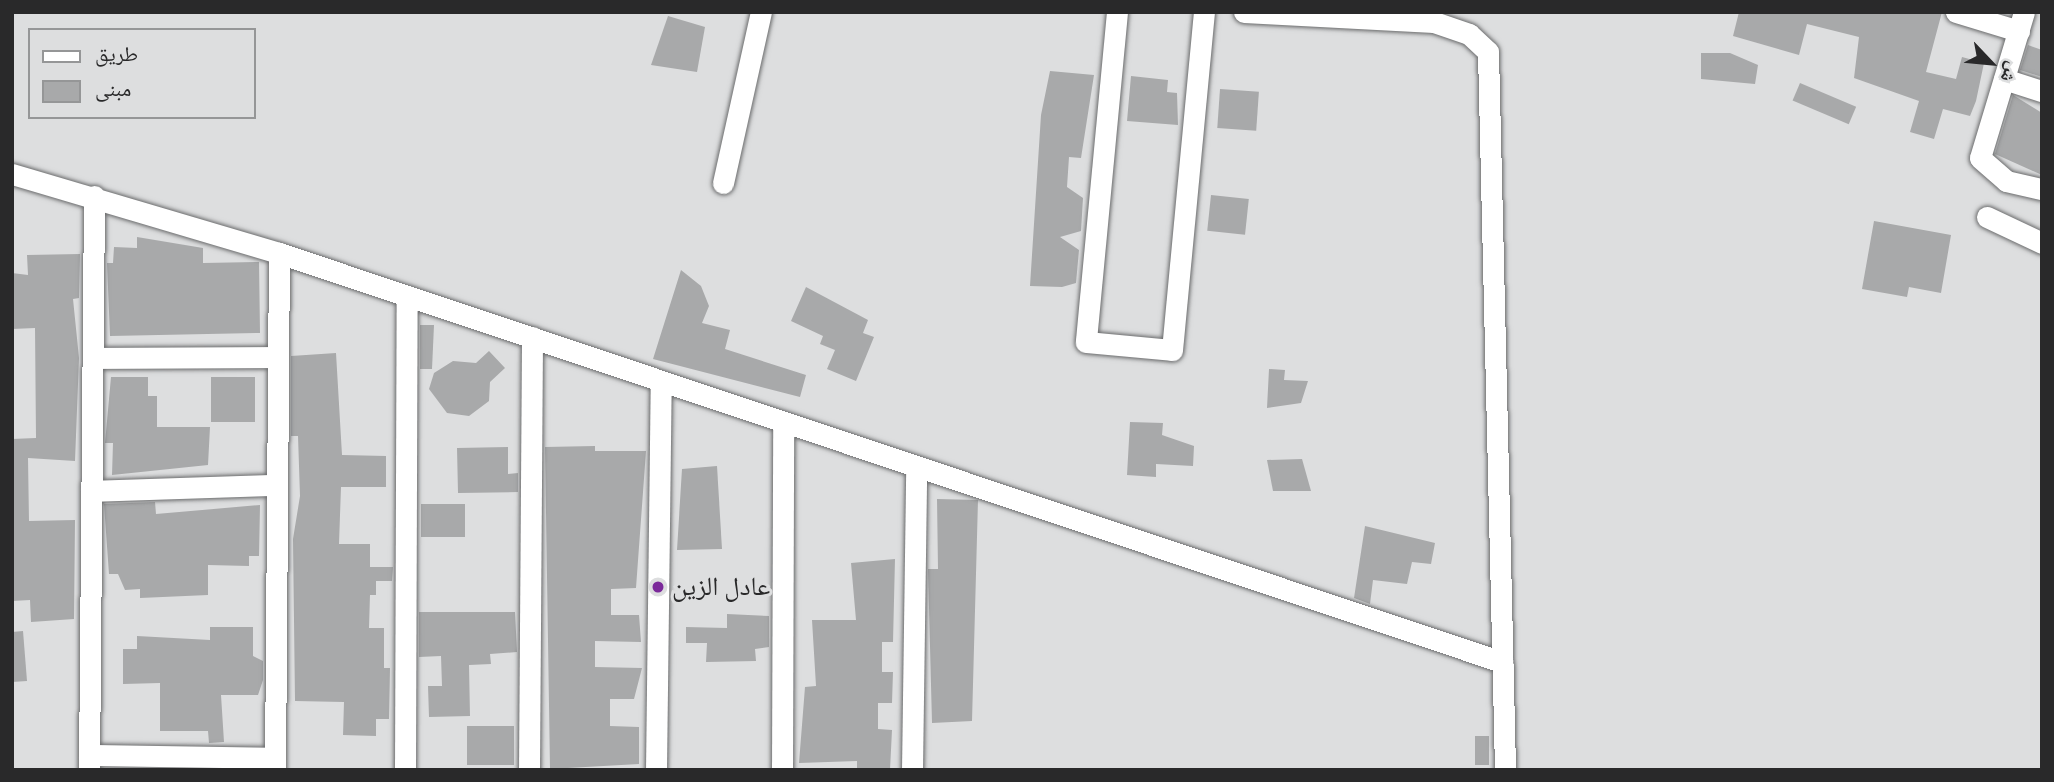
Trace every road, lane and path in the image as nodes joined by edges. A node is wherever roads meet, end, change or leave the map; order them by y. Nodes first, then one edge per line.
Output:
1 (761, 12) edge
2 (1117, 12) edge
3 (1204, 12) edge
4 (1244, 12) edge
5 (1956, 12) edge
6 (2022, 22) edge
7 (2004, 79) junction
8 (2042, 91) edge
9 (12, 174) edge
10 (723, 183) dead end
11 (2042, 189) edge
12 (94, 197) junction
13 (1987, 217) dead end
14 (2042, 243) edge
15 (279, 253) junction
16 (407, 296) junction
17 (532, 337) junction
18 (275, 357) junction
19 (93, 358) junction
20 (661, 382) junction
21 (783, 424) junction
22 (916, 468) junction
23 (275, 485) junction
24 (91, 491) junction
25 (1502, 662) junction
26 (89, 763) edge
27 (275, 764) edge
28 (405, 770) edge
29 (529, 770) edge
30 (656, 770) edge
31 (782, 770) edge
32 (912, 770) edge
33 (1505, 770) edge

1 - 10 street
2 - 3 street
4 - 25 street
5 - 6 street
6 - 7 street
7 - 8 street
7 - 11 street
9 - 12 street
12 - 15 street
12 - 19 street
13 - 14 street
15 - 16 street
15 - 18 street
16 - 17 street
16 - 28 street
17 - 20 street
17 - 29 street
18 - 19 street
18 - 23 street
19 - 24 street
20 - 21 street
20 - 30 street
21 - 22 street
21 - 31 street
22 - 25 street
22 - 32 street
23 - 24 street
23 - 27 street
24 - 26 street
25 - 33 street
26 - 27 street

